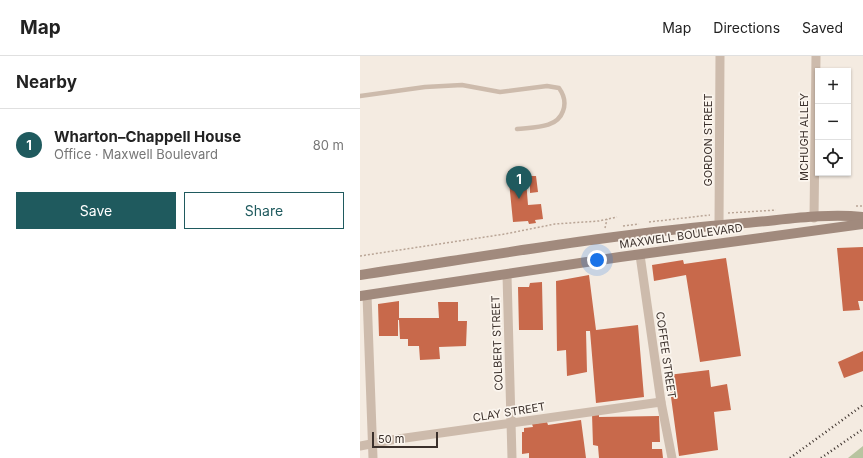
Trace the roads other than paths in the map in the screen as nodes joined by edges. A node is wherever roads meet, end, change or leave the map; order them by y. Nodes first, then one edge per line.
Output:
1 (720, 56) edge
2 (816, 56) edge
3 (360, 96) edge
4 (517, 129) dead end
5 (863, 217) edge
6 (814, 218) junction
7 (863, 224) edge
8 (719, 225) junction
9 (640, 255) junction
10 (360, 275) edge
11 (507, 275) junction
12 (363, 295) edge
13 (661, 402) junction
14 (511, 424) junction
15 (372, 444) junction
16 (360, 446) edge
17 (372, 458) edge
18 (512, 458) edge
19 (672, 458) edge

1 - 8 street, GORDON STREET
2 - 6 street, MCHUGH ALLEY
3 - 4 lane
5 - 6 main road, MAXWELL BOULEVARD
6 - 8 main road, MAXWELL BOULEVARD
7 - 9 main road, MAXWELL BOULEVARD
8 - 10 main road, MAXWELL BOULEVARD
9 - 11 main road, MAXWELL BOULEVARD
9 - 13 street, COFFEE STREET
11 - 12 main road, MAXWELL BOULEVARD
11 - 14 street, COLBERT STREET
12 - 15 street
13 - 14 street, CLAY STREET
13 - 19 street, COFFEE STREET
14 - 15 street, CLAY STREET
14 - 18 street, COLBERT STREET
15 - 16 street, CLAY STREET
15 - 17 street

